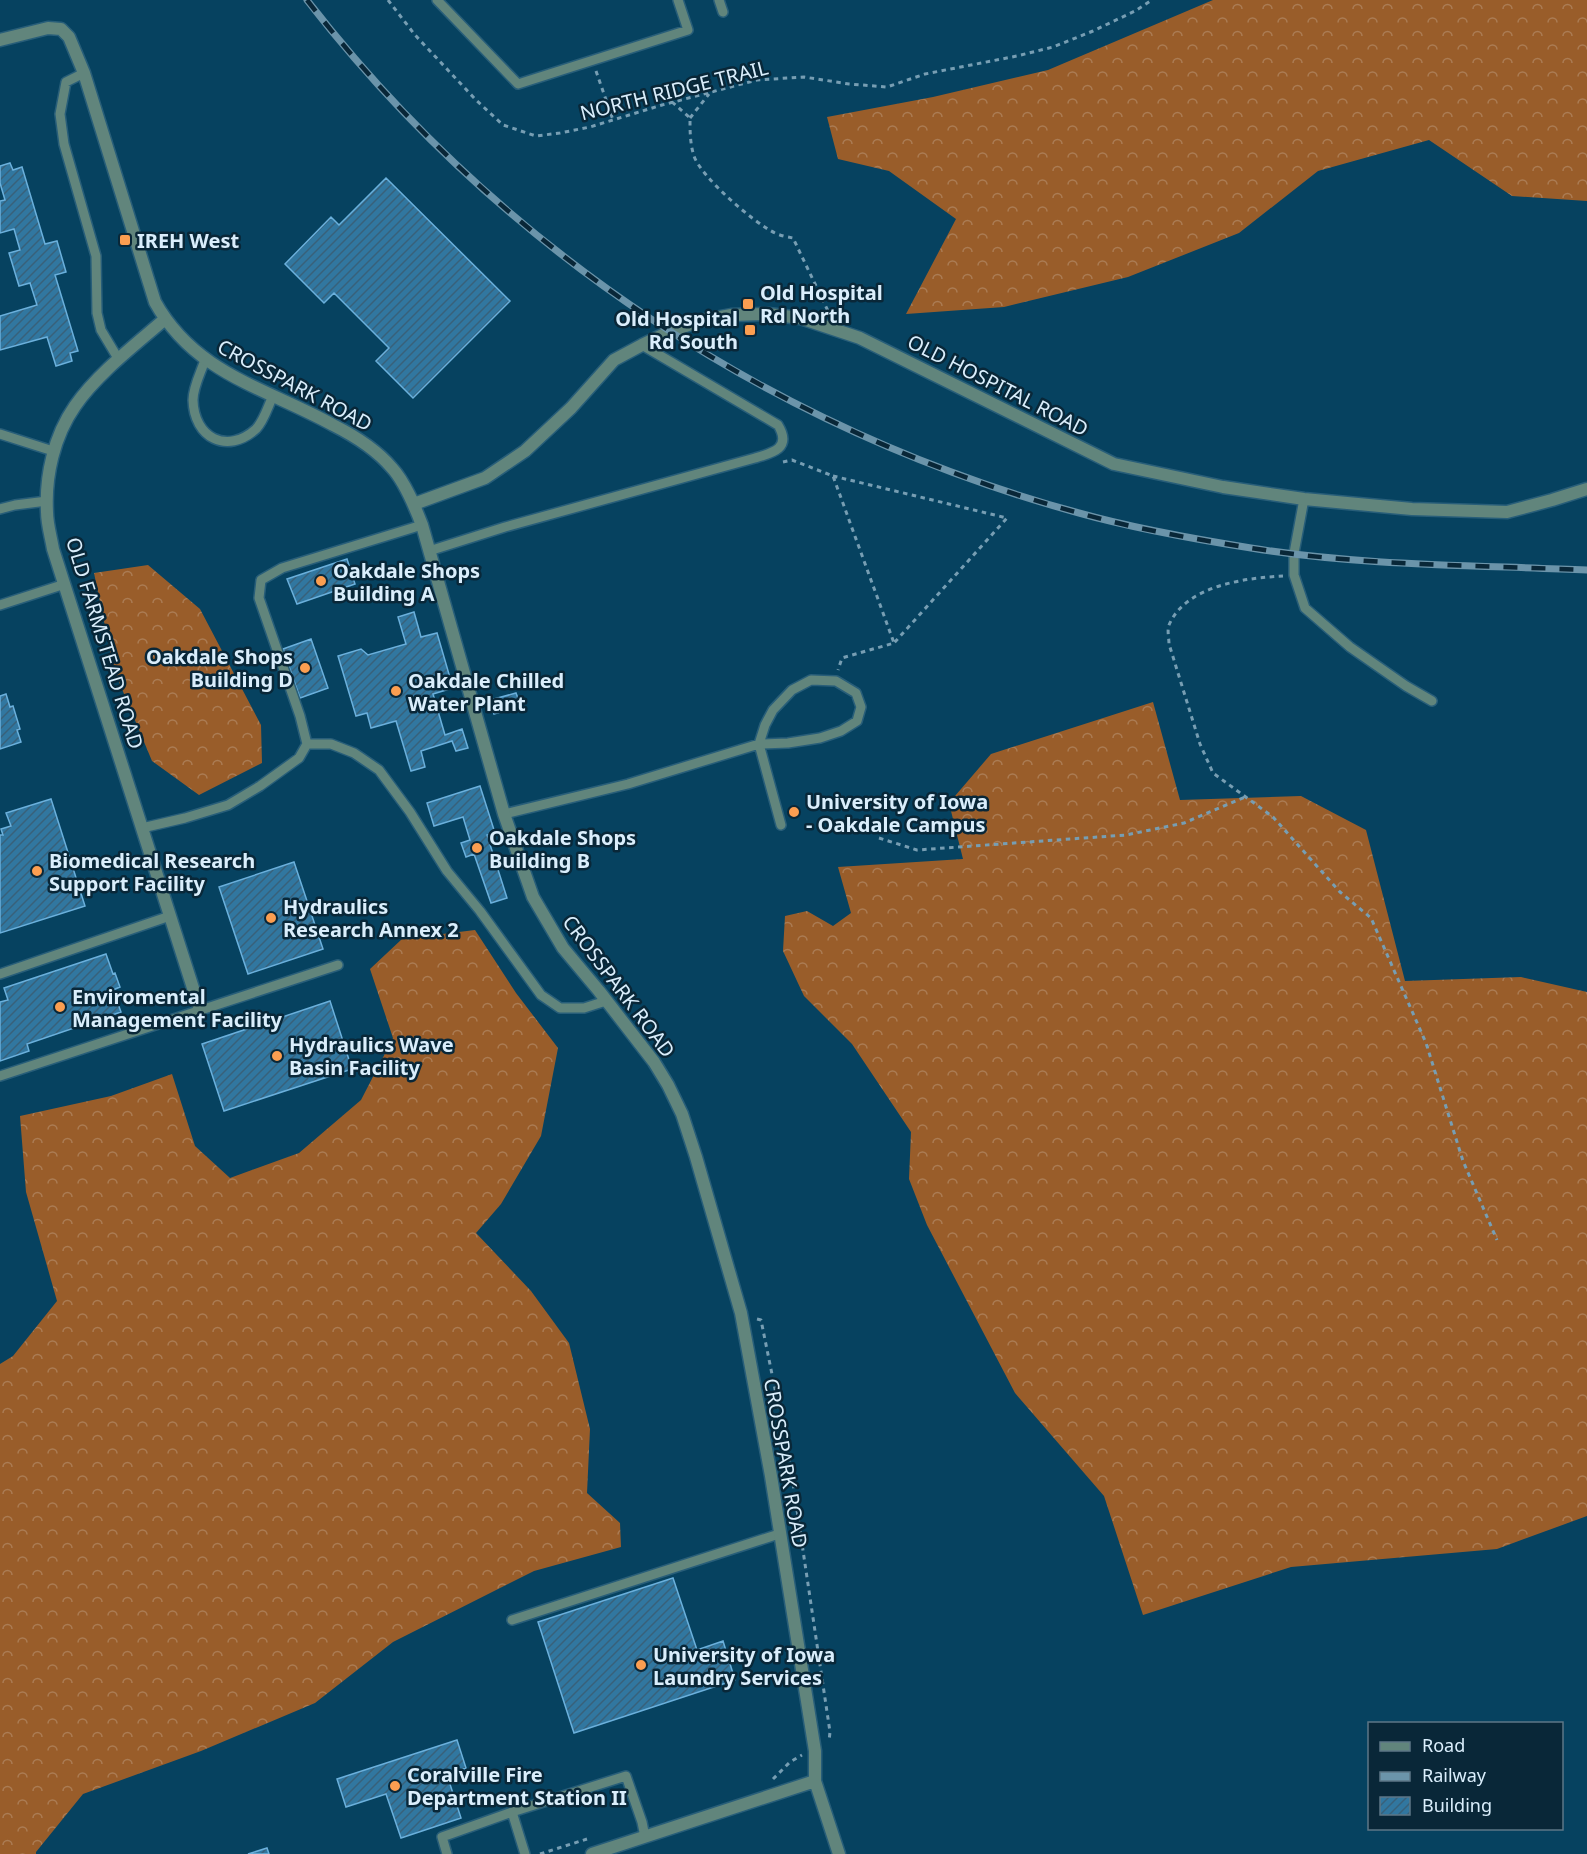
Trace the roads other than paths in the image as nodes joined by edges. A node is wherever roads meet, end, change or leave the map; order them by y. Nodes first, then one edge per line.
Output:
1 (437, 0) edge
2 (678, 0) edge
3 (719, 0) edge
4 (723, 12) dead end
5 (0, 40) edge
6 (84, 73) junction
7 (165, 319) junction
8 (642, 345) junction
9 (119, 360) junction
10 (205, 360) junction
11 (273, 396) junction
12 (0, 434) edge
13 (53, 451) junction
14 (1587, 489) edge
15 (1304, 500) junction
16 (47, 501) junction
17 (414, 504) junction
18 (0, 508) edge
19 (422, 525) junction
20 (429, 551) junction
21 (65, 584) junction
22 (0, 605) edge
23 (1432, 701) dead end
24 (307, 744) junction
25 (759, 744) junction
26 (504, 814) junction
27 (781, 825) dead end
28 (142, 828) junction
29 (170, 916) junction
30 (338, 964) dead end
31 (0, 974) edge
32 (606, 1000) junction
33 (200, 1010) junction
34 (0, 1076) edge
35 (779, 1534) junction
36 (512, 1620) dead end
37 (815, 1781) junction
38 (512, 1812) junction
39 (645, 1837) junction
40 (447, 1854) edge
41 (525, 1854) edge
42 (592, 1854) edge
43 (839, 1854) edge

1 - 2 lane
3 - 4 lane
5 - 6 street, CROSSPARK ROAD
6 - 7 street, CROSSPARK ROAD
6 - 9 lane
7 - 9 street, OLD FARMSTEAD ROAD
7 - 10 street, CROSSPARK ROAD
8 - 15 street, OLD HOSPITAL ROAD
8 - 17 street, OLD HOSPITAL ROAD
8 - 20 lane
9 - 13 street, OLD FARMSTEAD ROAD
10 - 11 street, CROSSPARK ROAD
10 - 11 lane
11 - 17 street, CROSSPARK ROAD
12 - 13 lane
13 - 16 street, OLD FARMSTEAD ROAD
14 - 15 street, OLD HOSPITAL ROAD
15 - 23 lane
16 - 18 lane
16 - 21 street, OLD FARMSTEAD ROAD
17 - 19 street, CROSSPARK ROAD
19 - 20 street, CROSSPARK ROAD
19 - 24 lane
20 - 26 street, CROSSPARK ROAD
21 - 22 lane
21 - 28 street, OLD FARMSTEAD ROAD
24 - 28 lane
24 - 32 lane
25 - 25 lane
25 - 26 lane
25 - 27 lane
26 - 32 street, CROSSPARK ROAD
28 - 29 street, OLD FARMSTEAD ROAD
29 - 31 lane
29 - 33 street, OLD FARMSTEAD ROAD
30 - 33 lane
32 - 35 street, CROSSPARK ROAD
33 - 34 lane
35 - 36 lane
35 - 37 street, CROSSPARK ROAD
37 - 39 street
37 - 43 street, CROSSPARK ROAD
38 - 39 lane
38 - 40 lane
38 - 41 lane
39 - 42 street

